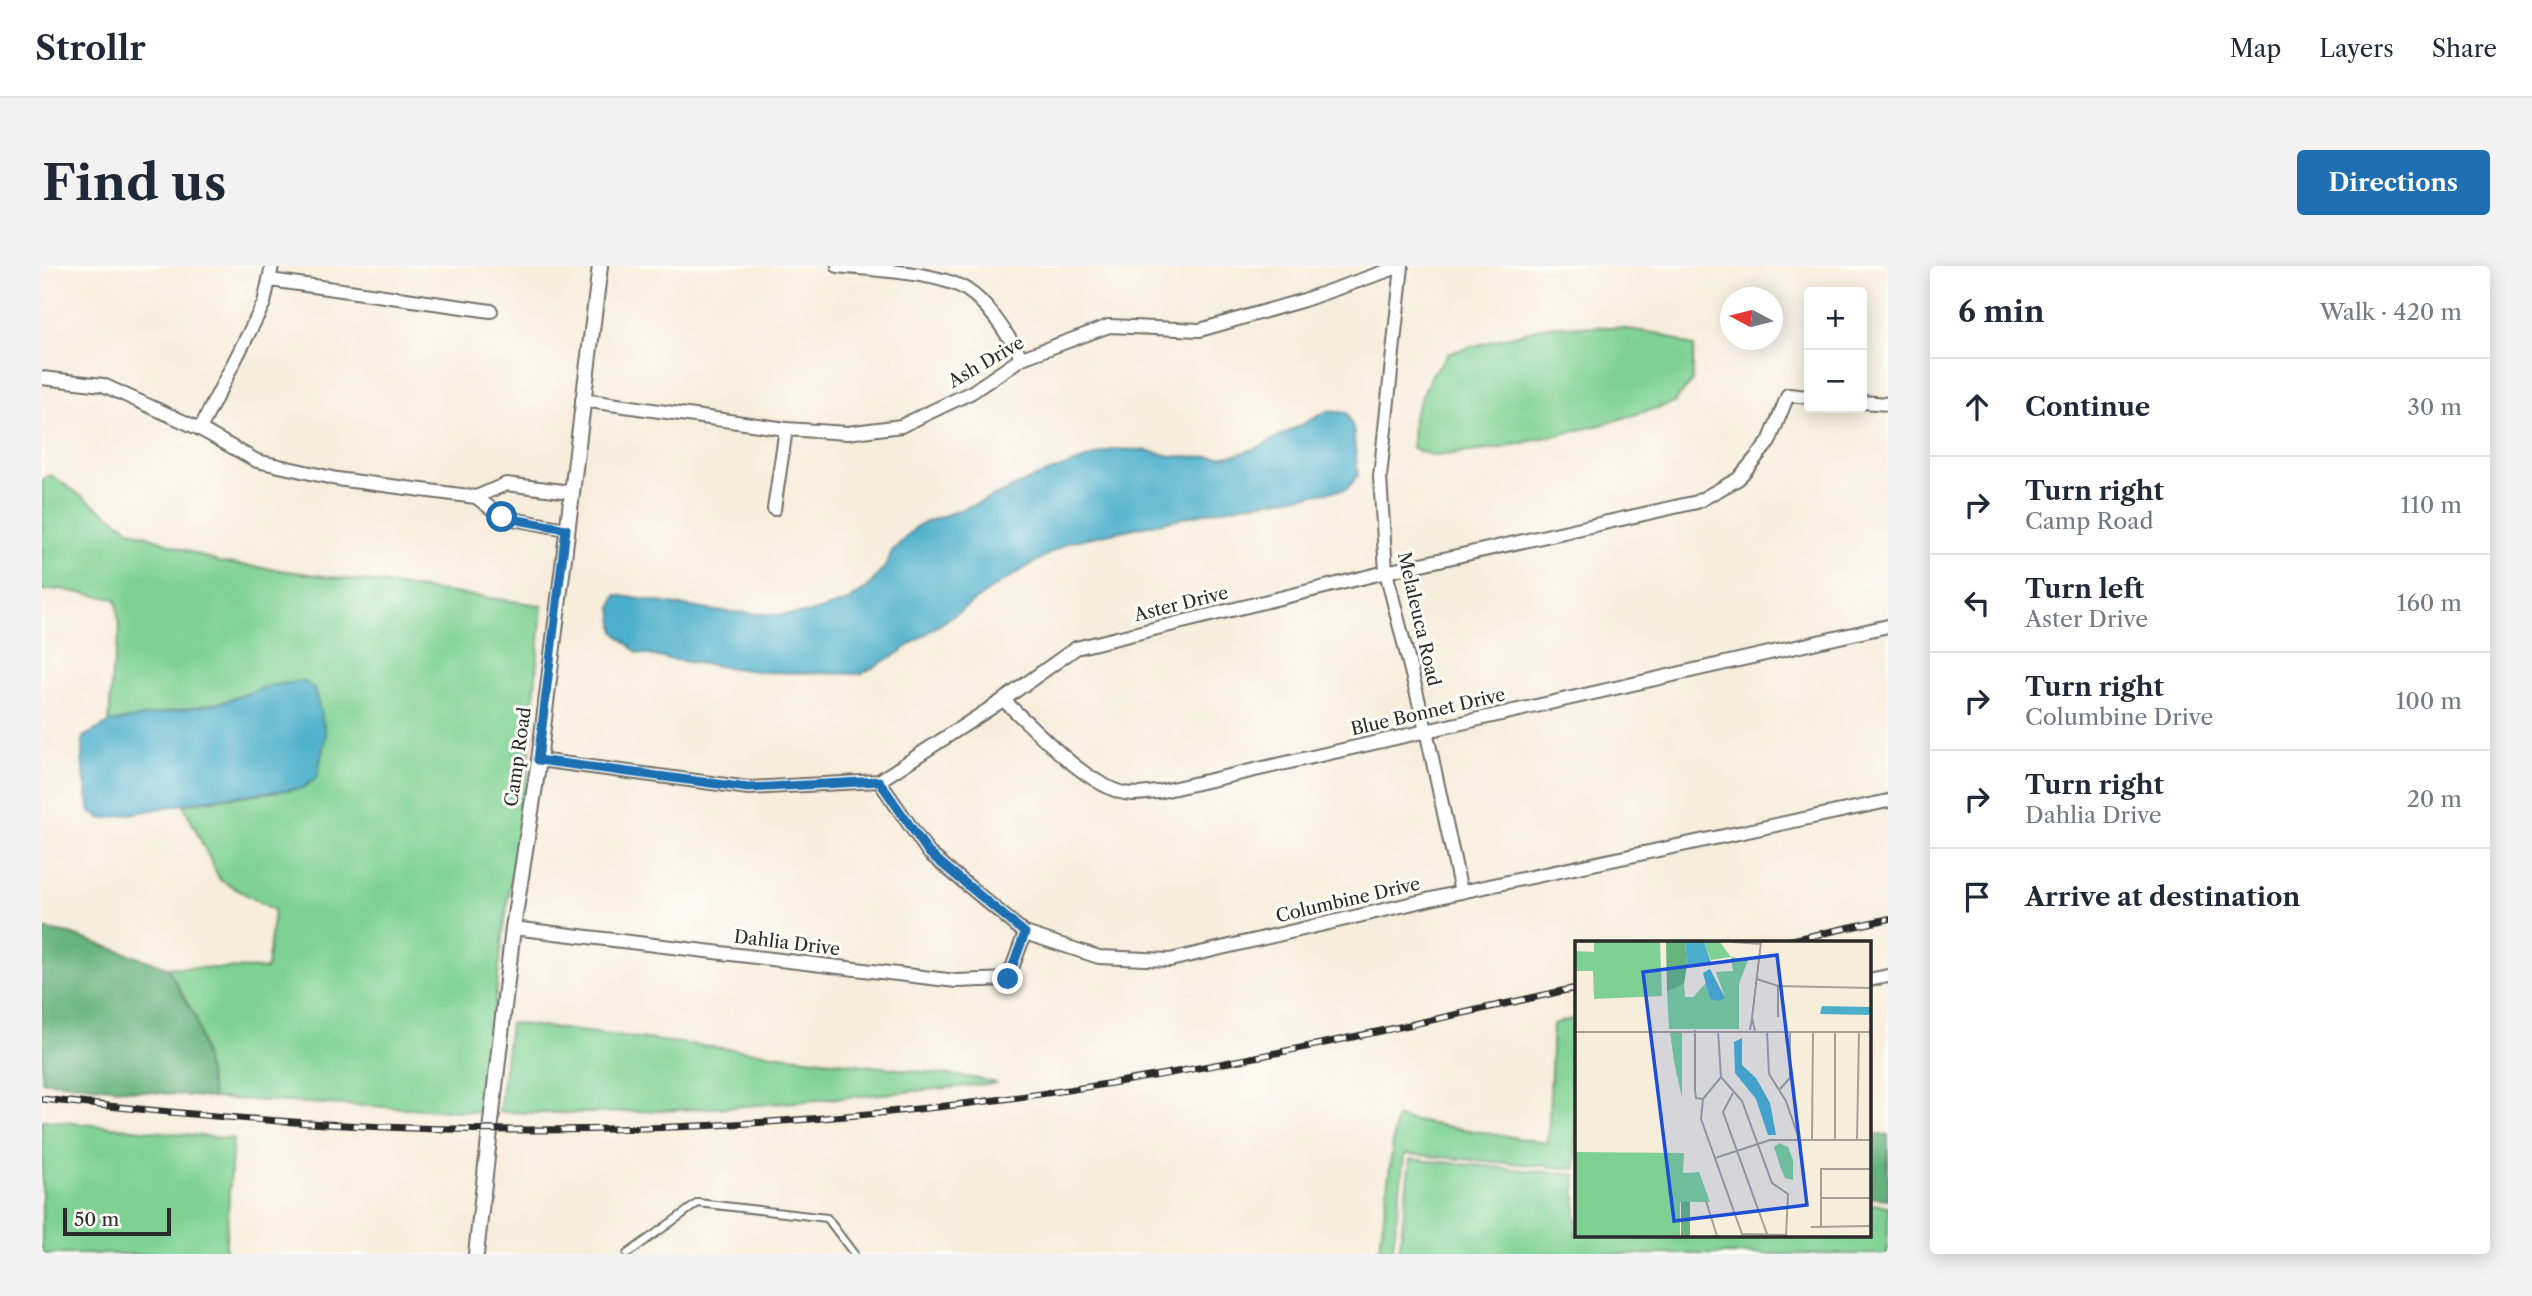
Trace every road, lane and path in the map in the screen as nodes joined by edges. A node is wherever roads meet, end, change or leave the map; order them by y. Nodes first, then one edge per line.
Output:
1 (272, 266) edge
2 (600, 266) edge
3 (838, 266) edge
4 (1401, 266) edge
5 (270, 280) junction
6 (491, 311) dead end
7 (1023, 358) junction
8 (42, 378) edge
9 (1804, 397) edge
10 (582, 400) junction
11 (1867, 402) edge
12 (1888, 404) edge
13 (200, 429) junction
14 (786, 429) junction
15 (571, 492) junction
16 (477, 497) junction
17 (774, 509) dead end
18 (566, 529) junction
19 (1387, 572) junction
20 (1888, 626) edge
21 (1003, 700) junction
22 (1426, 730) junction
23 (538, 760) junction
24 (879, 781) junction
25 (1888, 801) edge
26 (1461, 892) junction
27 (513, 928) junction
28 (1025, 933) junction
29 (1888, 976) edge
30 (1870, 980) edge
31 (476, 1254) edge
32 (627, 1254) edge
33 (854, 1254) edge

1 - 5 street
2 - 10 street, Camp Road
3 - 7 street
4 - 7 street, Ash Drive
4 - 19 street, Melaleuca Road
5 - 6 street
5 - 13 street
7 - 14 street, Ash Drive
8 - 13 street
9 - 19 street, Aster Drive
10 - 14 street, Ash Drive
10 - 15 street, Camp Road
11 - 12 street
13 - 16 street
14 - 17 street
15 - 16 street
15 - 18 street, Camp Road
16 - 18 street
18 - 23 street, Camp Road
19 - 21 street, Aster Drive
19 - 22 street, Melaleuca Road
20 - 22 street, Blue Bonnet Drive
21 - 22 street, Blue Bonnet Drive
21 - 24 street, Aster Drive
22 - 26 street, Melaleuca Road
23 - 24 street
23 - 27 street, Camp Road
24 - 28 street, Columbine Drive
25 - 26 street, Columbine Drive
26 - 28 street, Columbine Drive
27 - 28 street, Dahlia Drive
27 - 31 street, Camp Road
29 - 30 street
32 - 33 lane

